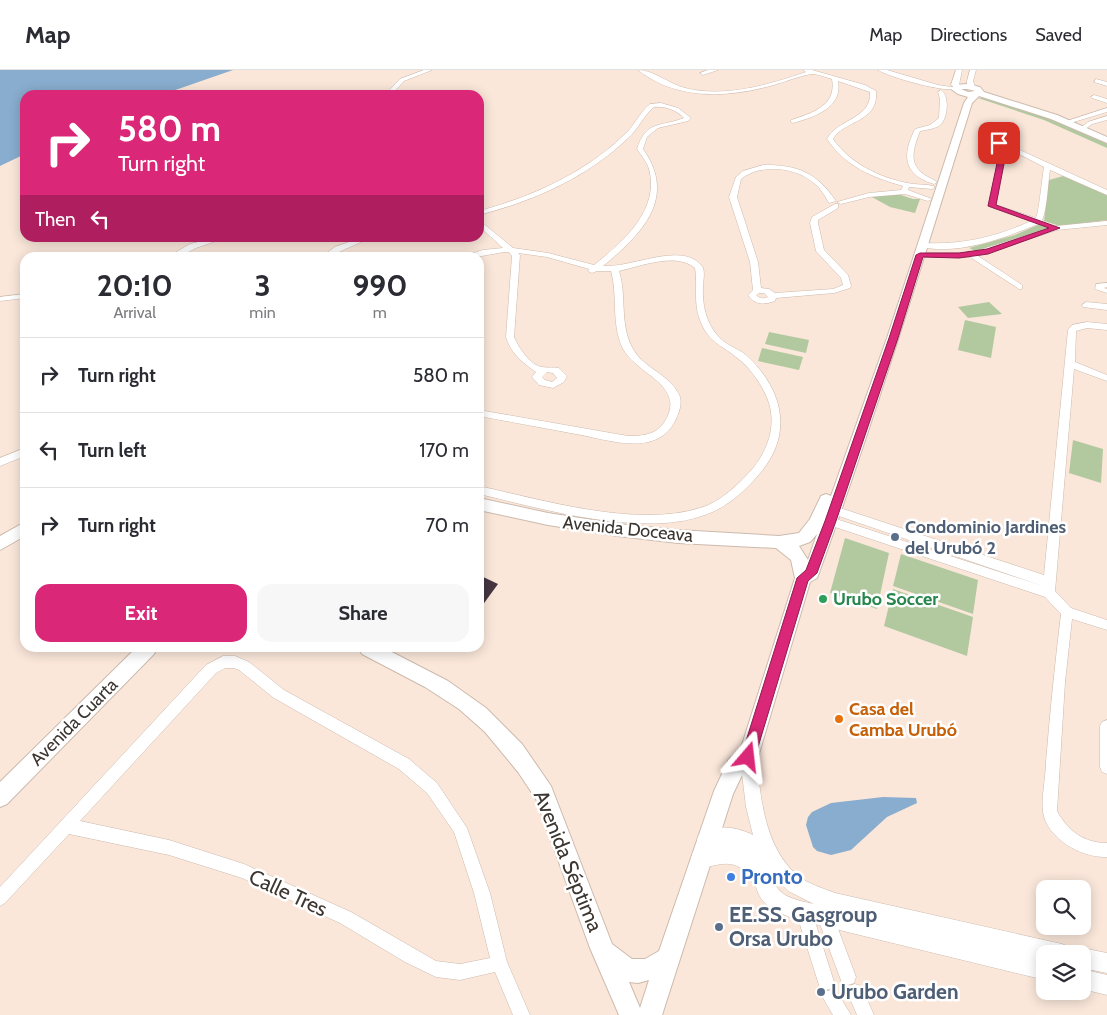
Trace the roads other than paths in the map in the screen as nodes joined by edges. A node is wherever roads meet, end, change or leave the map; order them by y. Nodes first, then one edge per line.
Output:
1 (429, 70) edge
2 (642, 70) edge
3 (715, 70) edge
4 (881, 70) edge
5 (809, 71) edge
6 (959, 71) edge
7 (972, 72) edge
8 (703, 73) dead end
9 (1096, 81) dead end
10 (836, 82) junction
11 (1107, 84) edge
12 (957, 89) junction
13 (393, 90) edge
14 (975, 91) junction
15 (940, 92) dead end
16 (1094, 97) dead end
17 (1107, 101) edge
18 (1107, 110) edge
19 (1107, 118) edge
20 (1079, 119) junction
21 (793, 121) dead end
22 (1067, 122) junction
23 (1086, 126) junction
24 (1107, 140) edge
25 (616, 145) junction
26 (640, 148) junction
27 (1048, 167) junction
28 (1067, 176) junction
29 (1045, 179) junction
30 (933, 184) junction
31 (906, 189) junction
32 (1107, 193) edge
33 (928, 199) junction
34 (836, 203) junction
35 (484, 212) edge
36 (1038, 221) junction
37 (1107, 223) edge
38 (484, 226) edge
39 (1056, 228) junction
40 (207, 242) edge
41 (358, 242) edge
42 (964, 246) junction
43 (919, 248) junction
44 (182, 252) edge
45 (337, 252) edge
46 (484, 252) edge
47 (513, 252) junction
48 (971, 254) junction
49 (484, 257) edge
50 (592, 270) junction
51 (615, 272) junction
52 (1107, 285) edge
53 (1019, 287) dead end
54 (1107, 291) edge
55 (20, 297) edge
56 (0, 299) edge
57 (1086, 305) dead end
58 (1107, 307) edge
59 (1107, 327) edge
60 (1070, 364) junction
61 (541, 371) dead end
62 (1107, 378) edge
63 (484, 414) edge
64 (20, 454) edge
65 (0, 462) edge
66 (484, 491) edge
67 (484, 505) edge
68 (832, 515) junction
69 (20, 521) edge
70 (20, 531) edge
71 (0, 534) edge
72 (804, 538) junction
73 (779, 542) junction
74 (0, 544) edge
75 (817, 555) junction
76 (803, 578) junction
77 (1049, 588) junction
78 (1067, 612) junction
79 (1107, 625) edge
80 (144, 652) edge
81 (375, 652) edge
82 (1107, 726) edge
83 (748, 757) junction
84 (1107, 767) edge
85 (0, 797) edge
86 (67, 826) junction
87 (703, 849) junction
88 (1107, 850) edge
89 (0, 898) edge
90 (804, 912) junction
91 (825, 916) junction
92 (602, 948) junction
93 (1036, 948) edge
94 (670, 958) junction
95 (1091, 960) edge
96 (500, 963) junction
97 (1107, 964) edge
98 (1036, 968) edge
99 (1091, 981) edge
100 (1107, 985) edge
101 (522, 1015) edge
102 (631, 1015) edge
103 (650, 1015) edge
104 (843, 1015) edge
105 (866, 1015) edge

1 - 13 street
2 - 5 street
3 - 8 street
4 - 12 street
5 - 10 street
6 - 7 street
6 - 12 street
7 - 14 street
9 - 11 street
10 - 21 street
10 - 31 street
12 - 14 main road
12 - 30 main road
14 - 22 main road
14 - 43 main road
15 - 30 street
16 - 17 street
18 - 20 street
19 - 23 street
20 - 22 street
20 - 23 street
22 - 23 main road
23 - 24 main road
25 - 26 street
25 - 26 street
25 - 35 street
26 - 50 street
27 - 28 street
27 - 29 street
27 - 36 street
28 - 29 street
28 - 32 street
29 - 36 street
30 - 31 street
30 - 33 main road
31 - 33 street
31 - 34 street
33 - 43 main road
34 - 34 street
36 - 39 street
36 - 42 street
37 - 39 street
38 - 47 street
39 - 48 street
40 - 44 street
41 - 45 street
42 - 43 street
42 - 48 street
43 - 48 street
43 - 68 main road
43 - 72 main road
46 - 47 street
47 - 49 street
47 - 50 street
47 - 61 street
48 - 53 street
50 - 51 street
51 - 63 street
51 - 66 street
52 - 54 street
55 - 56 street
57 - 58 street
59 - 60 street
60 - 62 street
60 - 77 street
64 - 65 street
67 - 73 main road, Avenida Doceava
68 - 75 main road
68 - 77 street
69 - 71 main road
70 - 74 main road
72 - 73 main road, Avenida Doceava
72 - 75 main road
73 - 76 main road
75 - 76 main road
76 - 83 main road
77 - 78 street
78 - 79 street
78 - 88 street
80 - 85 main road, Avenida Cuarta
81 - 92 main road, Avenida Séptima
82 - 84 street
83 - 87 main road
83 - 93 street
86 - 89 street
86 - 96 street, Calle Tres
86 - 96 street
87 - 90 street
87 - 94 main road
90 - 91 street
90 - 104 street
91 - 98 street
91 - 105 street
92 - 94 main road, Avenida Séptima
92 - 102 main road, Avenida Séptima
94 - 103 main road
95 - 97 street
96 - 101 street
99 - 100 street

